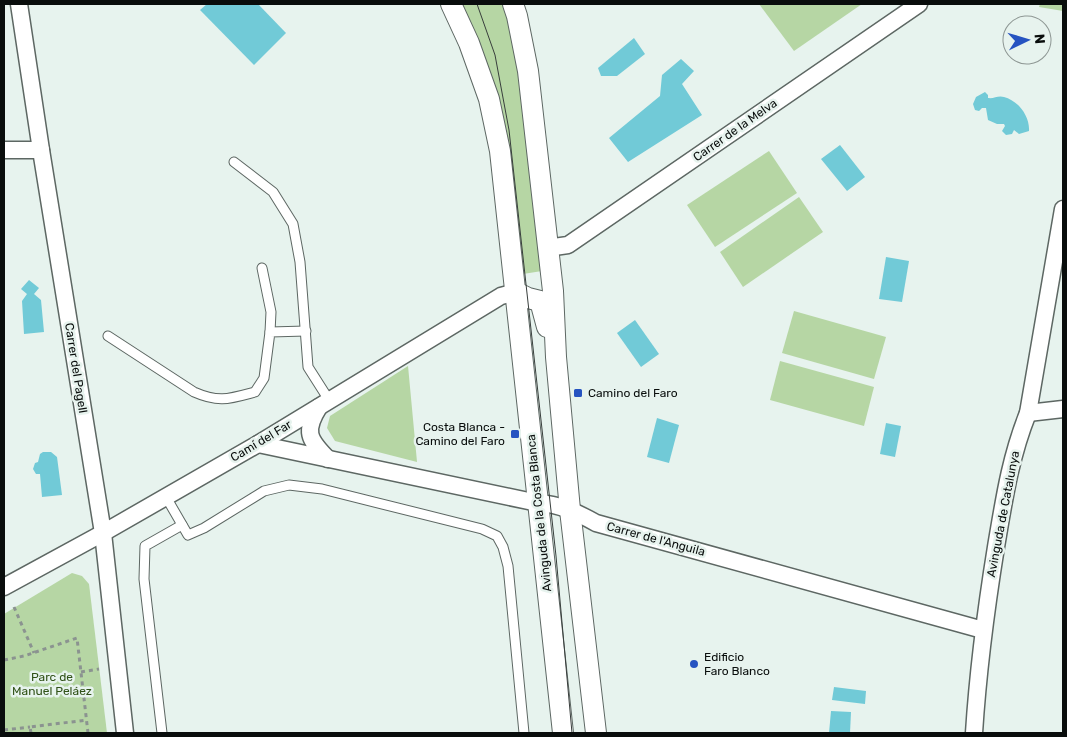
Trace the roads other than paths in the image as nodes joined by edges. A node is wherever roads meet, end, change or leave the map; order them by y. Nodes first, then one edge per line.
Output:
1 (19, 4) edge
2 (451, 4) edge
3 (513, 4) edge
4 (919, 4) edge
5 (4, 150) edge
6 (41, 150) junction
7 (234, 162) dead end
8 (1063, 209) edge
9 (548, 248) junction
10 (262, 268) dead end
11 (516, 292) junction
12 (306, 331) junction
13 (270, 332) junction
14 (108, 336) dead end
15 (556, 357) junction
16 (324, 403) junction
17 (1063, 410) edge
18 (1028, 413) junction
19 (258, 444) junction
20 (328, 459) junction
21 (166, 497) junction
22 (538, 503) junction
23 (570, 510) junction
24 (182, 525) junction
25 (102, 533) junction
26 (4, 587) edge
27 (983, 630) junction
28 (126, 733) edge
29 (162, 733) edge
30 (524, 733) edge
31 (563, 733) edge
32 (596, 733) edge
33 (974, 733) edge

1 - 6 street, Carrer del Pagell
2 - 11 street, Avinguda de la Costa Blanca
3 - 9 street
4 - 9 street, Carrer de la Melva
5 - 6 street
6 - 25 street, Carrer del Pagell
7 - 12 lane
8 - 18 street, Avinguda de Catalunya
9 - 15 street
10 - 13 lane
11 - 15 street
11 - 16 street, Camí del Far
11 - 22 street, Avinguda de la Costa Blanca
12 - 13 lane
12 - 16 lane
13 - 14 lane
15 - 23 street
16 - 19 street, Camí del Far
16 - 20 street
17 - 18 street
18 - 27 street, Avinguda de Catalunya
19 - 20 street, Carrer de l'Anguila
19 - 21 street, Camí del Far
20 - 22 street, Carrer de l'Anguila
21 - 24 lane
21 - 25 street, Camí del Far
22 - 23 street, Carrer de l'Anguila
22 - 31 street, Avinguda de la Costa Blanca
23 - 27 street, Carrer de l'Anguila
23 - 32 street
24 - 29 lane
24 - 30 lane
25 - 26 street, Camí del Far
25 - 28 street, Carrer del Pagell
27 - 33 street, Avinguda de Catalunya

